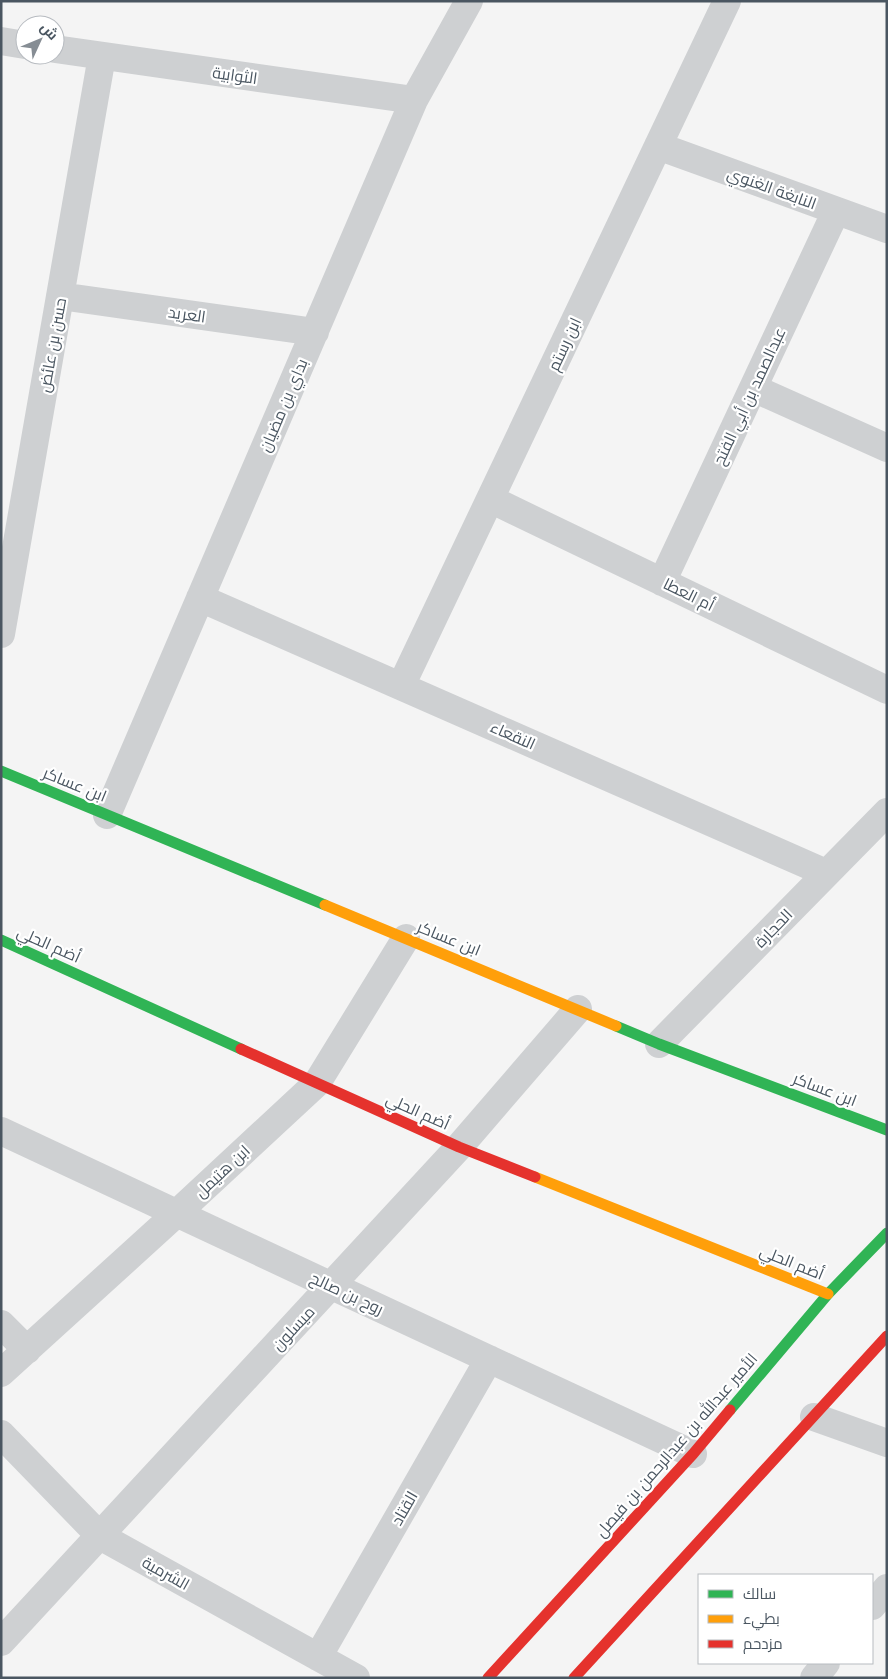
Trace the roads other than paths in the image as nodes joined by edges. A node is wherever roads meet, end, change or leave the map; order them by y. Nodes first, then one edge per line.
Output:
1 (469, 1) edge
2 (727, 1) edge
3 (1, 41) edge
4 (15, 43) edge
5 (65, 50) edge
6 (102, 56) junction
7 (414, 100) junction
8 (658, 146) junction
9 (836, 211) junction
10 (887, 230) edge
11 (60, 296) junction
12 (315, 332) junction
13 (753, 388) junction
14 (887, 448) edge
15 (490, 499) junction
16 (662, 582) junction
17 (200, 598) junction
18 (1, 634) edge
19 (401, 686) junction
20 (887, 690) edge
21 (2, 773) edge
22 (887, 812) edge
23 (107, 815) junction
24 (826, 873) junction
25 (406, 938) junction
26 (1, 940) edge
27 (578, 1009) junction
28 (659, 1044) junction
29 (317, 1083) junction
30 (887, 1130) edge
31 (1, 1131) edge
32 (459, 1147) junction
33 (177, 1213) junction
34 (887, 1233) edge
35 (332, 1286) junction
36 (828, 1294) junction
37 (1, 1324) edge
38 (887, 1336) edge
39 (26, 1350) junction
40 (490, 1359) junction
41 (1, 1373) edge
42 (814, 1417) junction
43 (1, 1434) edge
44 (887, 1443) edge
45 (693, 1454) junction
46 (100, 1536) junction
47 (887, 1588) edge
48 (873, 1605) edge
49 (1, 1642) edge
50 (318, 1657) junction
51 (825, 1664) edge
52 (356, 1678) edge
53 (488, 1678) edge
54 (574, 1678) edge
55 (814, 1678) edge

1 - 7 street, بداي بن مضيان
2 - 8 street, ابن رستم
3 - 4 street
5 - 6 street, الثوابية
6 - 7 street, الثوابية
6 - 11 street, حسن بن عائض
7 - 12 street, بداي بن مضيان
8 - 9 street, النابغة الغنوي
8 - 15 street, ابن رستم
9 - 10 street, النابغة الغنوي
9 - 13 street, عبدالصمد بن أبي الفتح
11 - 12 street, العريد
11 - 18 street, حسن بن عائض
12 - 17 street, بداي بن مضيان
13 - 14 street
13 - 16 street, عبدالصمد بن أبي الفتح
15 - 16 street, أم العطا
15 - 19 street, ابن رستم
16 - 20 street, أم العطا
17 - 19 street, النقعاء
17 - 23 street, بداي بن مضيان
19 - 24 street, النقعاء
21 - 23 street, ابن عساكر
22 - 24 street, الحجارة
23 - 25 street, ابن عساكر
24 - 28 street, الحجارة
25 - 27 street, ابن عساكر
25 - 29 street, ابن هتيمل
26 - 29 street, أضم الحلي
27 - 28 street, ابن عساكر
27 - 32 street, ميسلون
28 - 30 street, ابن عساكر
29 - 32 street, أضم الحلي
29 - 33 street, ابن هتيمل
31 - 33 street, روح بن صالح
32 - 35 street, ميسلون
32 - 36 street, أضم الحلي
33 - 35 street, روح بن صالح
33 - 39 street, ابن هتيمل
34 - 36 street, الأمير عبدالله بن عبدالرحمن بن فيصل
35 - 40 street, روح بن صالح
35 - 46 street, ميسلون
36 - 45 street, الأمير عبدالله بن عبدالرحمن بن فيصل
37 - 39 street
38 - 42 street
39 - 41 street, ابن هتيمل
40 - 45 street, روح بن صالح
40 - 50 street, القتاد
42 - 44 street
42 - 54 street
43 - 46 street, الشرمية
45 - 53 street, الأمير عبدالله بن عبدالرحمن بن فيصل
46 - 49 street, ميسلون
46 - 50 street, الشرمية
47 - 48 street
50 - 52 street, الشرمية
51 - 55 street

